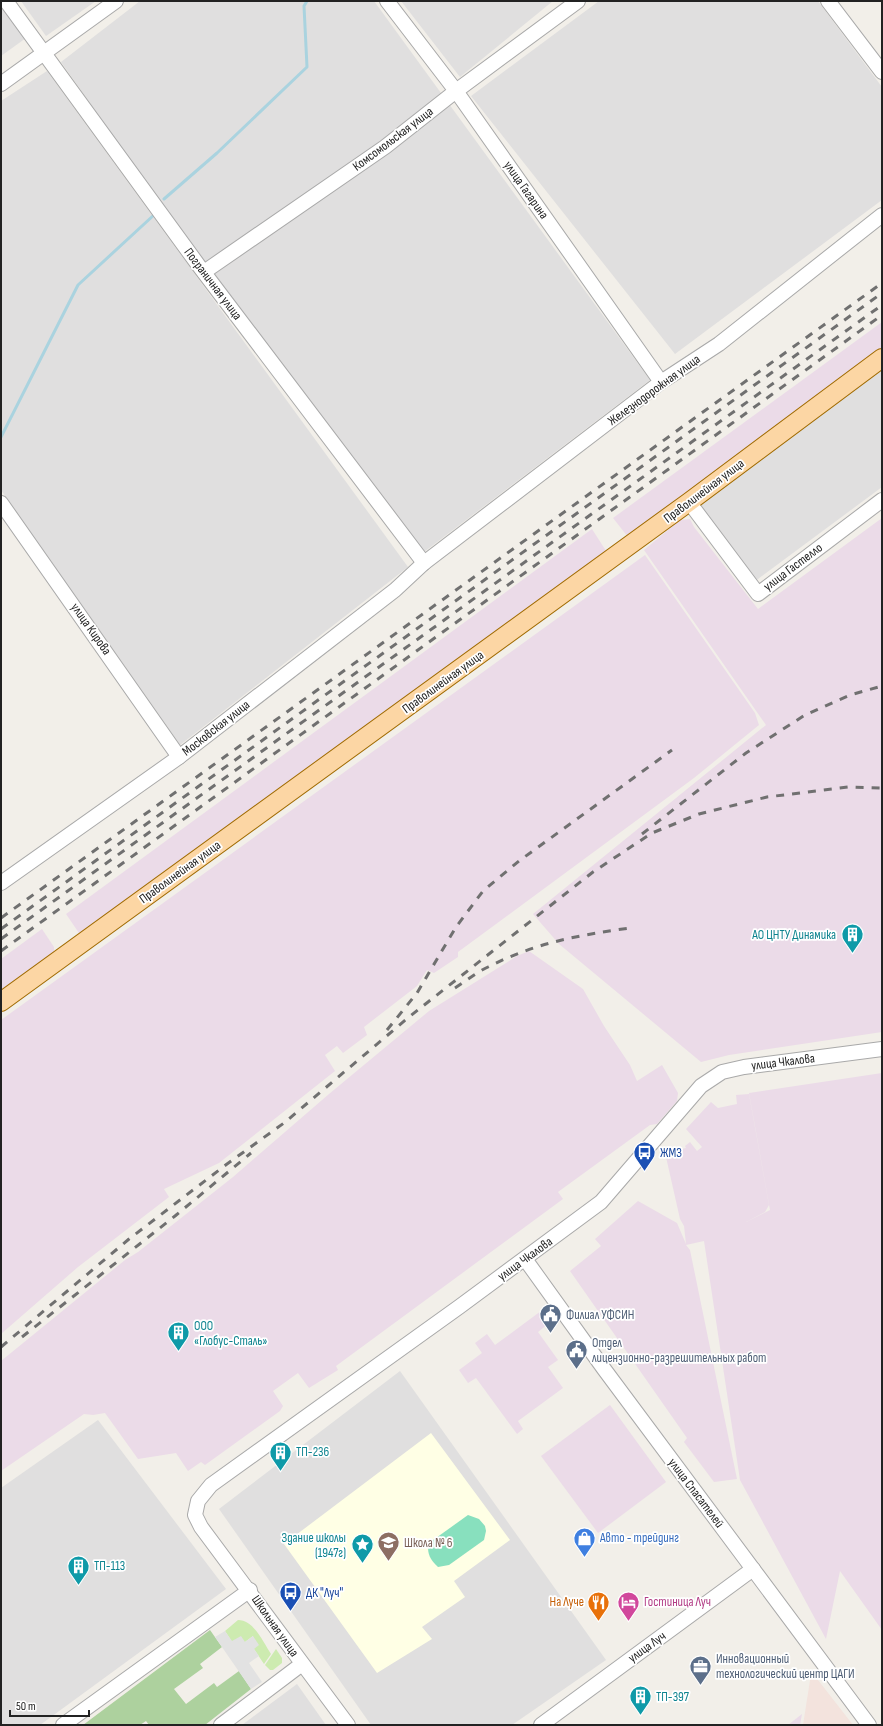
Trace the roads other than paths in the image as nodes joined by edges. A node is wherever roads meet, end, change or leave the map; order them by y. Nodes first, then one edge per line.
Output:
1 (6, 1) edge
2 (116, 1) edge
3 (387, 1) edge
4 (578, 1) edge
5 (828, 1) edge
6 (43, 54) junction
7 (882, 72) edge
8 (1, 84) edge
9 (456, 91) junction
10 (882, 215) edge
11 (204, 272) junction
12 (882, 358) edge
13 (661, 382) junction
14 (882, 500) edge
15 (689, 502) junction
16 (1, 503) edge
17 (424, 563) junction
18 (179, 757) junction
19 (1, 884) edge
20 (1, 1002) edge
21 (882, 1049) edge
22 (525, 1259) junction
23 (202, 1527) joint
24 (753, 1569) junction
25 (250, 1590) junction
26 (302, 1664) junction
27 (63, 1725) edge
28 (221, 1725) edge
29 (348, 1725) edge
30 (541, 1725) edge
31 (869, 1725) edge

1 - 6 street, Пограничная улица
2 - 6 street
3 - 9 street, улица Гагарина
4 - 9 street, Комсомольская улица
5 - 7 street
6 - 8 street
6 - 11 street, Пограничная улица
9 - 11 street, Комсомольская улица
9 - 13 street, улица Гагарина
10 - 13 street, Железнодорожная улица
11 - 17 street, Пограничная улица
12 - 15 main road, Праволинейная улица
13 - 17 street, Железнодорожная улица
14 - 15 street, улица Гастелло
15 - 20 main road, Праволинейная улица
16 - 18 street, улица Кирова
17 - 18 street, Московская улица
18 - 19 street, Московская улица
21 - 22 street, улица Чкалова
22 - 23 street, улица Чкалова
22 - 24 street, улица Спасателей
23 - 25 street, Школьная улица
24 - 30 street, улица Луч
24 - 31 street, улица Спасателей
25 - 26 street, Школьная улица
25 - 27 street
26 - 28 street
26 - 29 street, Школьная улица

